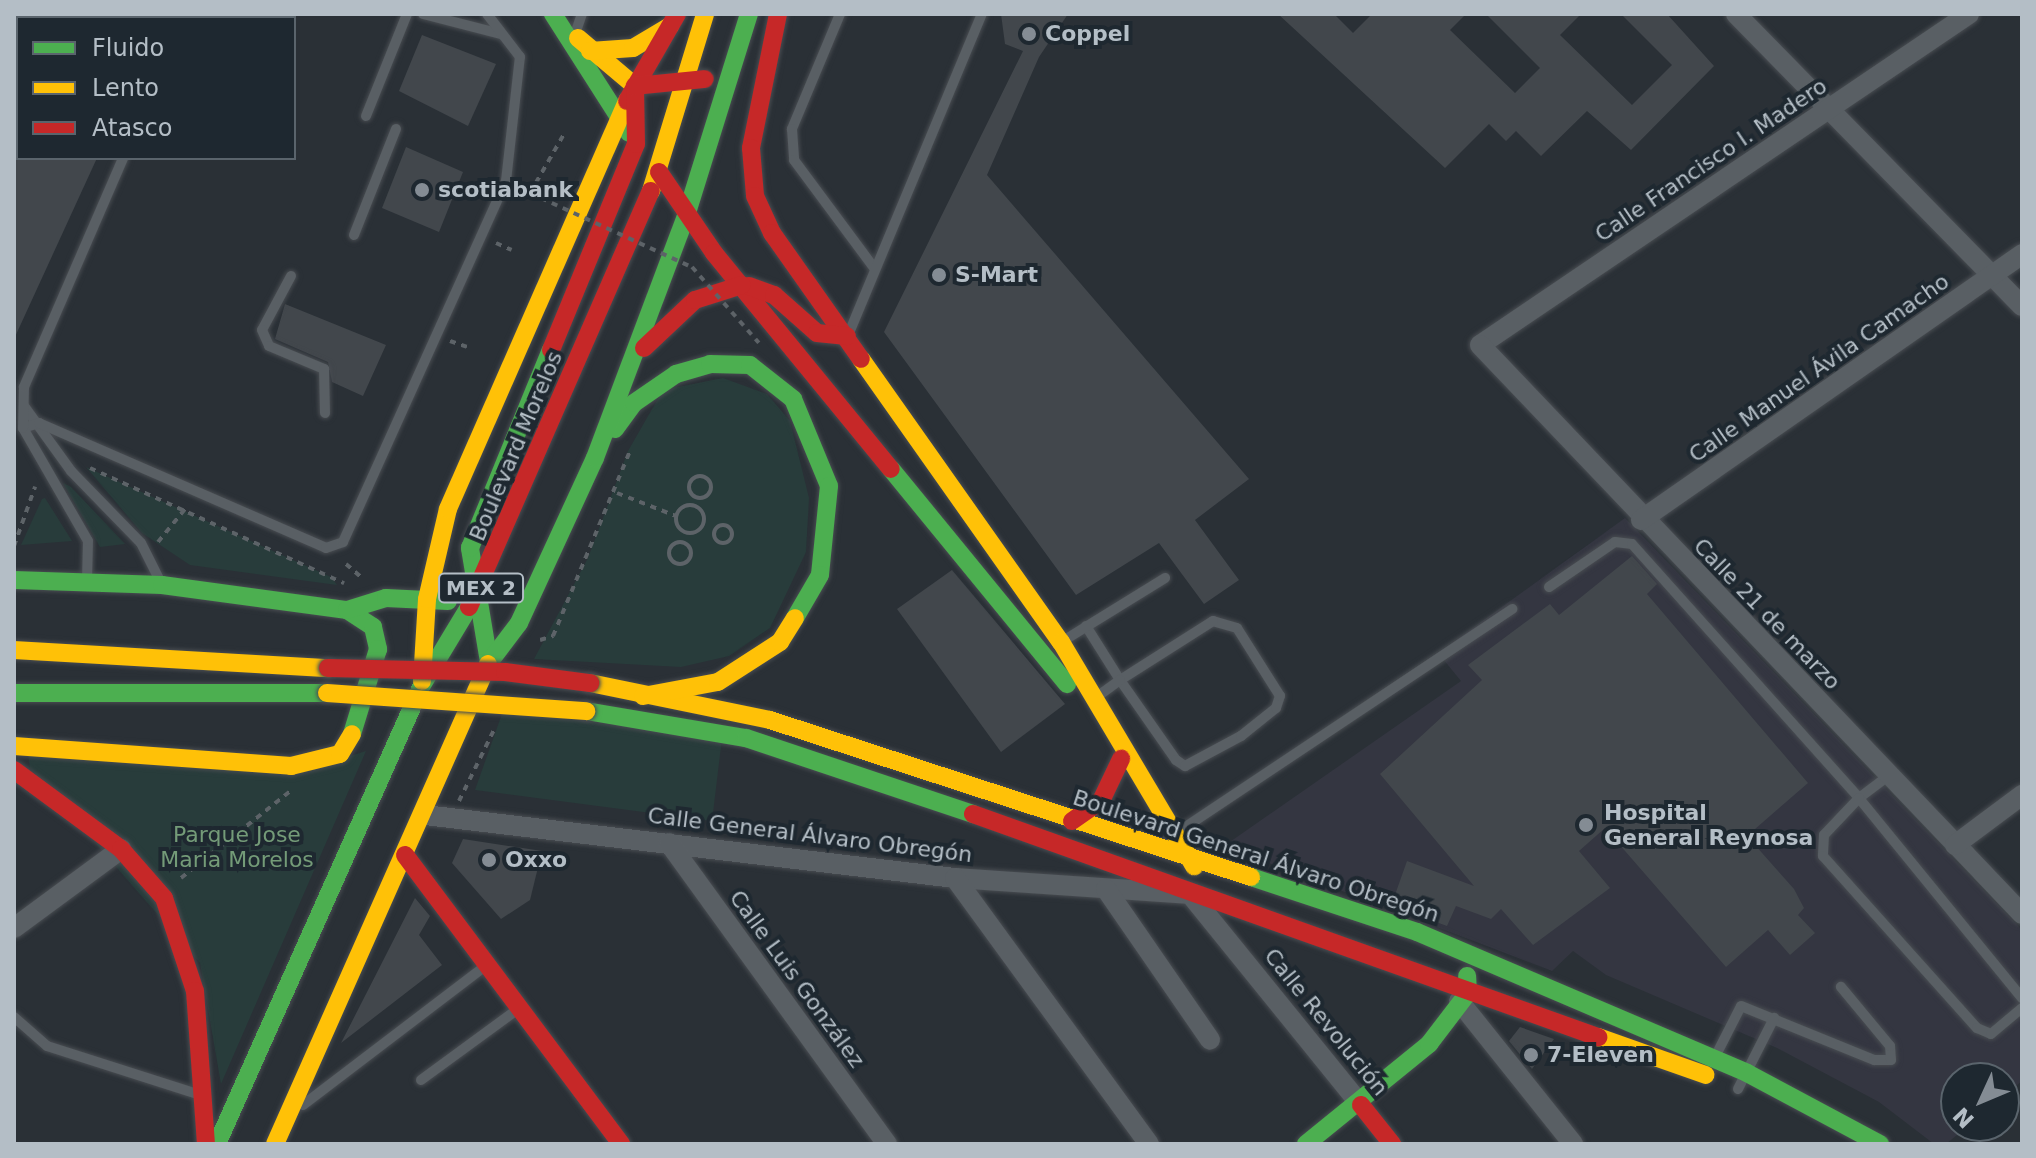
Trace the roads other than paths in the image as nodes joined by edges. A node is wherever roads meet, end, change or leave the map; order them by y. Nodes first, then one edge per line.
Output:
1 (407, 14) edge
2 (423, 14) edge
3 (487, 14) edge
4 (555, 14) edge
5 (582, 14) edge
6 (705, 14) edge
7 (749, 14) edge
8 (778, 14) edge
9 (840, 14) edge
10 (982, 14) edge
11 (1736, 14) edge
12 (1969, 14) edge
13 (673, 20) edge
14 (501, 34) junction
15 (575, 34) junction
16 (590, 51) junction
17 (734, 70) junction
18 (690, 83) junction
19 (635, 86) junction
20 (1830, 108) junction
21 (366, 116) dead end
22 (617, 117) junction
23 (396, 129) dead end
24 (636, 144) junction
25 (122, 160) edge
26 (659, 172) junction
27 (686, 216) junction
28 (354, 235) dead end
29 (2022, 254) edge
30 (875, 269) junction
31 (1992, 275) junction
32 (291, 276) dead end
33 (742, 285) junction
34 (2022, 306) edge
35 (847, 336) junction
36 (1480, 345) joint
37 (627, 374) junction
38 (24, 406) junction
39 (325, 413) dead end
40 (39, 423) junction
41 (23, 428) junction
42 (595, 458) junction
43 (907, 482) junction
44 (1641, 520) junction
45 (1165, 578) dead end
46 (14, 580) edge
47 (87, 581) junction
48 (162, 585) junction
49 (1549, 587) dead end
50 (480, 590) junction
51 (427, 599) junction
52 (1513, 609) dead end
53 (347, 610) junction
54 (1086, 626) junction
55 (1061, 642) junction
56 (14, 650) edge
57 (1044, 653) junction
58 (489, 662) junction
59 (1120, 680) junction
60 (422, 685) junction
61 (14, 693) edge
62 (643, 696) junction
63 (1090, 702) junction
64 (14, 746) edge
65 (1121, 759) junction
66 (14, 770) edge
67 (1890, 775) junction
68 (2022, 795) edge
69 (1859, 798) junction
70 (425, 815) junction
71 (1072, 821) junction
72 (1178, 832) junction
73 (669, 843) junction
74 (1955, 845) junction
75 (121, 849) junction
76 (1169, 850) junction
77 (405, 855) junction
78 (1191, 859) junction
79 (955, 878) junction
80 (1106, 889) junction
81 (1190, 894) junction
82 (1212, 902) junction
83 (2022, 914) edge
84 (14, 928) edge
85 (1221, 931) junction
86 (1465, 952) junction
87 (488, 964) junction
88 (1841, 987) dead end
89 (1464, 997) junction
90 (2022, 998) edge
91 (520, 1007) junction
92 (2022, 1008) edge
93 (14, 1017) edge
94 (1774, 1018) junction
95 (1210, 1040) dead end
96 (1709, 1067) junction
97 (421, 1080) dead end
98 (1742, 1081) junction
99 (203, 1096) junction
100 (1361, 1105) junction
101 (289, 1116) junction
102 (1854, 1139) edge
103 (206, 1144) edge
104 (217, 1144) edge
105 (275, 1144) edge
106 (621, 1144) edge
107 (887, 1144) edge
108 (1149, 1144) edge
109 (1306, 1144) edge
110 (1392, 1144) edge
111 (1573, 1144) edge
112 (1880, 1144) edge

1 - 21 lane
2 - 14 lane
3 - 14 lane
4 - 15 main road
4 - 22 main road
5 - 15 lane
6 - 18 main road, Boulevard Morelos / MEX 2
7 - 17 main road, MEX 2
8 - 35 main road
9 - 30 lane
10 - 30 lane
11 - 20 street
12 - 20 street, Calle Francisco I. Madero
13 - 16 main road
13 - 19 main road
14 - 40 lane
15 - 16 main road
16 - 19 main road
17 - 18 main road
17 - 27 main road, MEX 2
18 - 19 main road
18 - 26 main road, Boulevard Morelos / MEX 2
19 - 22 main road
19 - 24 main road
20 - 31 street
20 - 36 street, Calle Francisco I. Madero
22 - 24 main road
22 - 51 main road
23 - 28 lane
24 - 26 main road
24 - 50 main road
25 - 38 lane
26 - 27 main road
26 - 50 main road, Boulevard Morelos / MEX 2
27 - 33 main road
27 - 37 main road, MEX 2
29 - 31 street, Calle Manuel Ávila Camacho
30 - 35 lane
31 - 34 street
31 - 44 street, Calle Manuel Ávila Camacho
32 - 39 lane
33 - 35 main road
33 - 37 main road
33 - 43 main road
35 - 43 main road
35 - 55 main road
36 - 44 street, Calle 21 de marzo
37 - 42 main road, MEX 2
38 - 40 lane
38 - 41 lane
40 - 41 lane
40 - 48 lane
41 - 47 lane
42 - 58 main road, MEX 2
42 - 62 main road
43 - 57 main road
44 - 67 street, Calle 21 de marzo
45 - 54 lane
46 - 47 main road
47 - 48 main road
48 - 53 main road
49 - 69 lane
50 - 51 main road
50 - 58 main road
50 - 60 main road, Boulevard Morelos / MEX 2
51 - 53 main road
51 - 60 main road
52 - 72 lane
53 - 64 main road
54 - 55 lane
54 - 59 lane
55 - 57 lane
55 - 63 main road
56 - 62 main road, Boulevard General Álvaro Obregón, bridge
57 - 63 main road
58 - 70 main road, MEX 2
59 - 59 lane
59 - 63 lane
60 - 104 main road, Boulevard Morelos / MEX 2
61 - 81 main road, Boulevard General Álvaro Obregón, bridge
62 - 71 main road, Boulevard General Álvaro Obregón
63 - 65 main road
63 - 72 main road
65 - 71 main road
65 - 76 main road
66 - 75 main road
67 - 69 lane
67 - 74 street, Calle 21 de marzo
68 - 74 street
69 - 90 lane
69 - 92 lane
70 - 73 street, Calle General Álvaro Obregón
70 - 77 main road, MEX 2
71 - 76 main road, Boulevard General Álvaro Obregón
72 - 78 main road
73 - 79 street, Calle General Álvaro Obregón
73 - 107 street, Calle Luis González
74 - 83 street, Calle 21 de marzo
75 - 84 street
75 - 99 main road
76 - 78 main road, Boulevard General Álvaro Obregón
76 - 81 main road
77 - 87 main road
77 - 101 main road, MEX 2
78 - 82 main road
78 - 86 main road, Boulevard General Álvaro Obregón
79 - 80 street, Calle General Álvaro Obregón
79 - 108 street
80 - 81 street, Calle General Álvaro Obregón
80 - 95 street
81 - 82 main road, Boulevard General Álvaro Obregón
81 - 85 street, Calle Revolución
82 - 85 street, Calle Revolución
82 - 89 main road, Boulevard General Álvaro Obregón
85 - 100 street, Calle Revolución
86 - 89 main road
86 - 96 main road, Boulevard General Álvaro Obregón
87 - 91 main road
87 - 101 lane
88 - 94 lane
89 - 96 main road, Boulevard General Álvaro Obregón
89 - 100 main road
89 - 111 street
91 - 97 lane
91 - 106 main road
93 - 99 lane
94 - 96 lane
94 - 98 lane
96 - 98 main road, Boulevard General Álvaro Obregón
98 - 102 main road, Boulevard General Álvaro Obregón
99 - 103 main road
100 - 109 main road
100 - 110 main road, Calle Revolución
101 - 105 main road, MEX 2
102 - 112 main road, Boulevard General Álvaro Obregón

